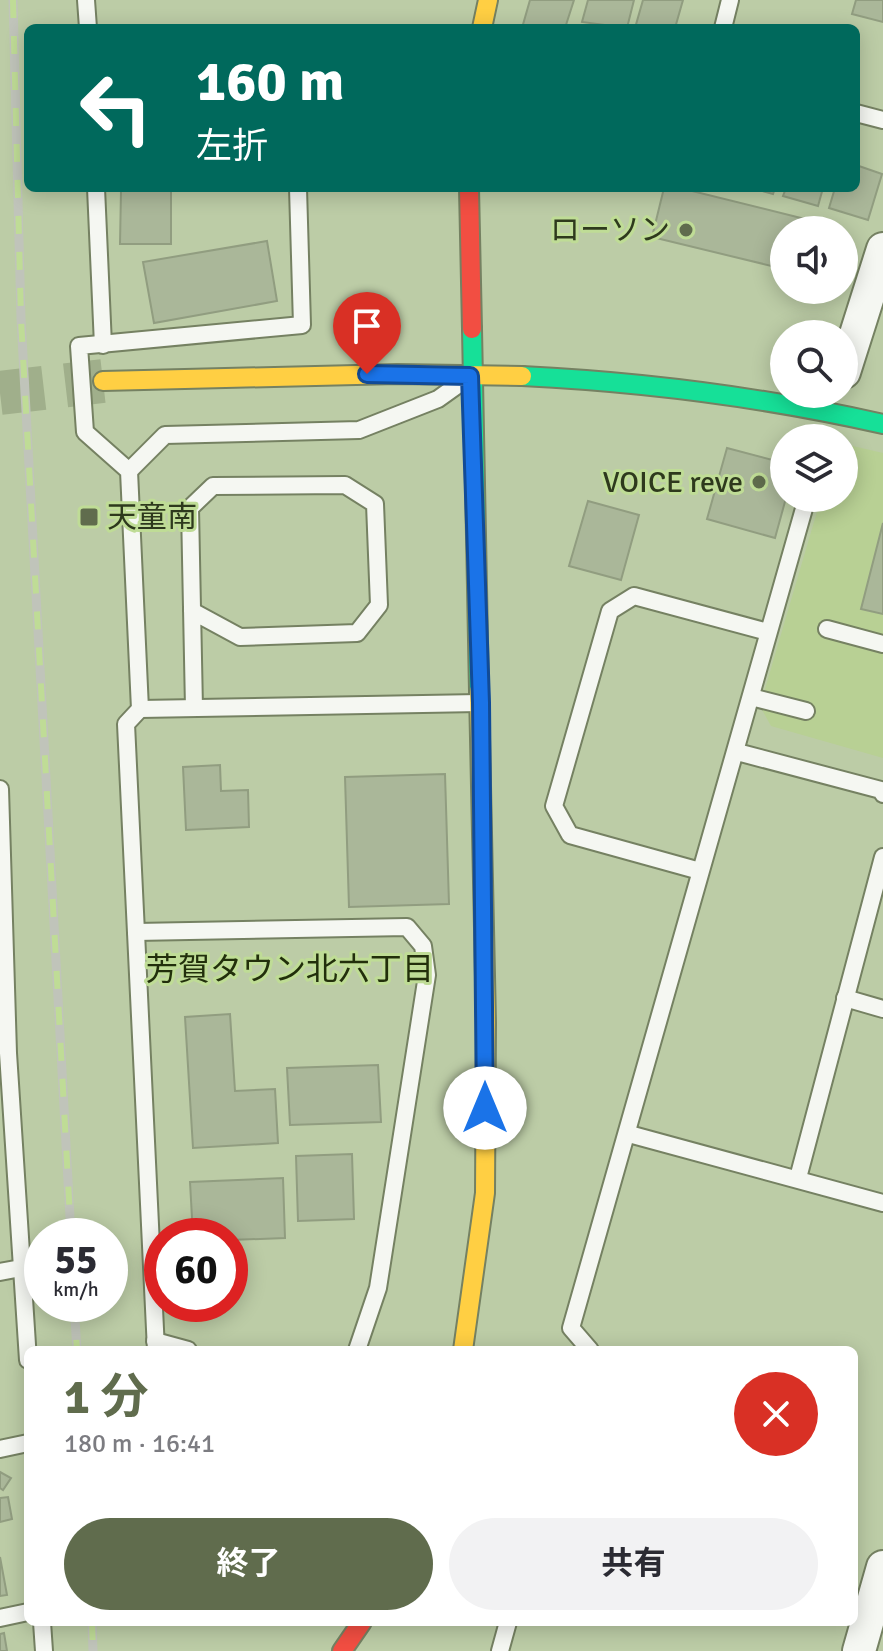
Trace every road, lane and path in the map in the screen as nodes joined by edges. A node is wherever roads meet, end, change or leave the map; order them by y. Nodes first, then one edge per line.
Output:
1 (86, 0) edge
2 (488, 0) edge
3 (730, 0) edge
4 (88, 24) edge
5 (483, 24) edge
6 (724, 24) edge
7 (860, 114) edge
8 (883, 120) edge
9 (96, 192) edge
10 (298, 192) edge
11 (469, 192) edge
12 (880, 269) edge
13 (858, 332) edge
14 (103, 345) junction
15 (470, 376) junction
16 (103, 381) tunnel mouth
17 (832, 410) edge
18 (883, 424) edge
19 (129, 471) junction
20 (803, 512) edge
21 (192, 611) junction
22 (827, 629) dead end
23 (768, 632) junction
24 (883, 644) edge
25 (751, 697) junction
26 (481, 703) junction
27 (194, 708) junction
28 (140, 709) junction
29 (806, 711) dead end
30 (737, 752) junction
31 (0, 789) edge
32 (883, 794) edge
33 (883, 857) edge
34 (700, 871) junction
35 (136, 932) junction
36 (845, 998) junction
37 (883, 1009) edge
38 (4, 1054) edge
39 (629, 1134) junction
40 (798, 1178) junction
41 (883, 1203) edge
42 (21, 1268) junction
43 (0, 1272) edge
44 (27, 1346) edge
45 (155, 1346) edge
46 (358, 1346) edge
47 (464, 1346) edge
48 (587, 1346) edge
49 (24, 1444) edge
50 (0, 1449) edge
51 (883, 1567) edge
52 (24, 1613) edge
53 (0, 1618) edge
54 (42, 1626) edge
55 (359, 1626) edge
56 (507, 1626) edge
57 (860, 1630) edge
58 (44, 1651) edge
59 (342, 1651) edge
60 (500, 1651) edge

1 - 4 lane
2 - 5 main road
3 - 6 lane
7 - 8 lane
9 - 14 lane
10 - 14 lane
11 - 15 main road
12 - 13 street
14 - 19 lane
15 - 16 main road
15 - 17 main road
15 - 19 lane
15 - 26 main road
17 - 18 main road
19 - 28 lane
20 - 23 lane
21 - 21 lane
21 - 27 lane
22 - 24 lane
23 - 25 lane
23 - 34 lane
25 - 29 lane
25 - 30 lane
26 - 27 lane
26 - 47 main road
27 - 28 lane
28 - 35 lane
30 - 32 lane
30 - 34 lane
31 - 38 lane
33 - 36 lane
34 - 39 lane
35 - 45 lane
35 - 46 lane
36 - 37 lane
36 - 40 lane
38 - 42 lane
39 - 40 lane
39 - 48 lane
40 - 41 lane
42 - 43 lane
42 - 44 lane
49 - 50 lane
51 - 57 street
52 - 53 lane
54 - 58 lane
55 - 59 main road
56 - 60 lane

